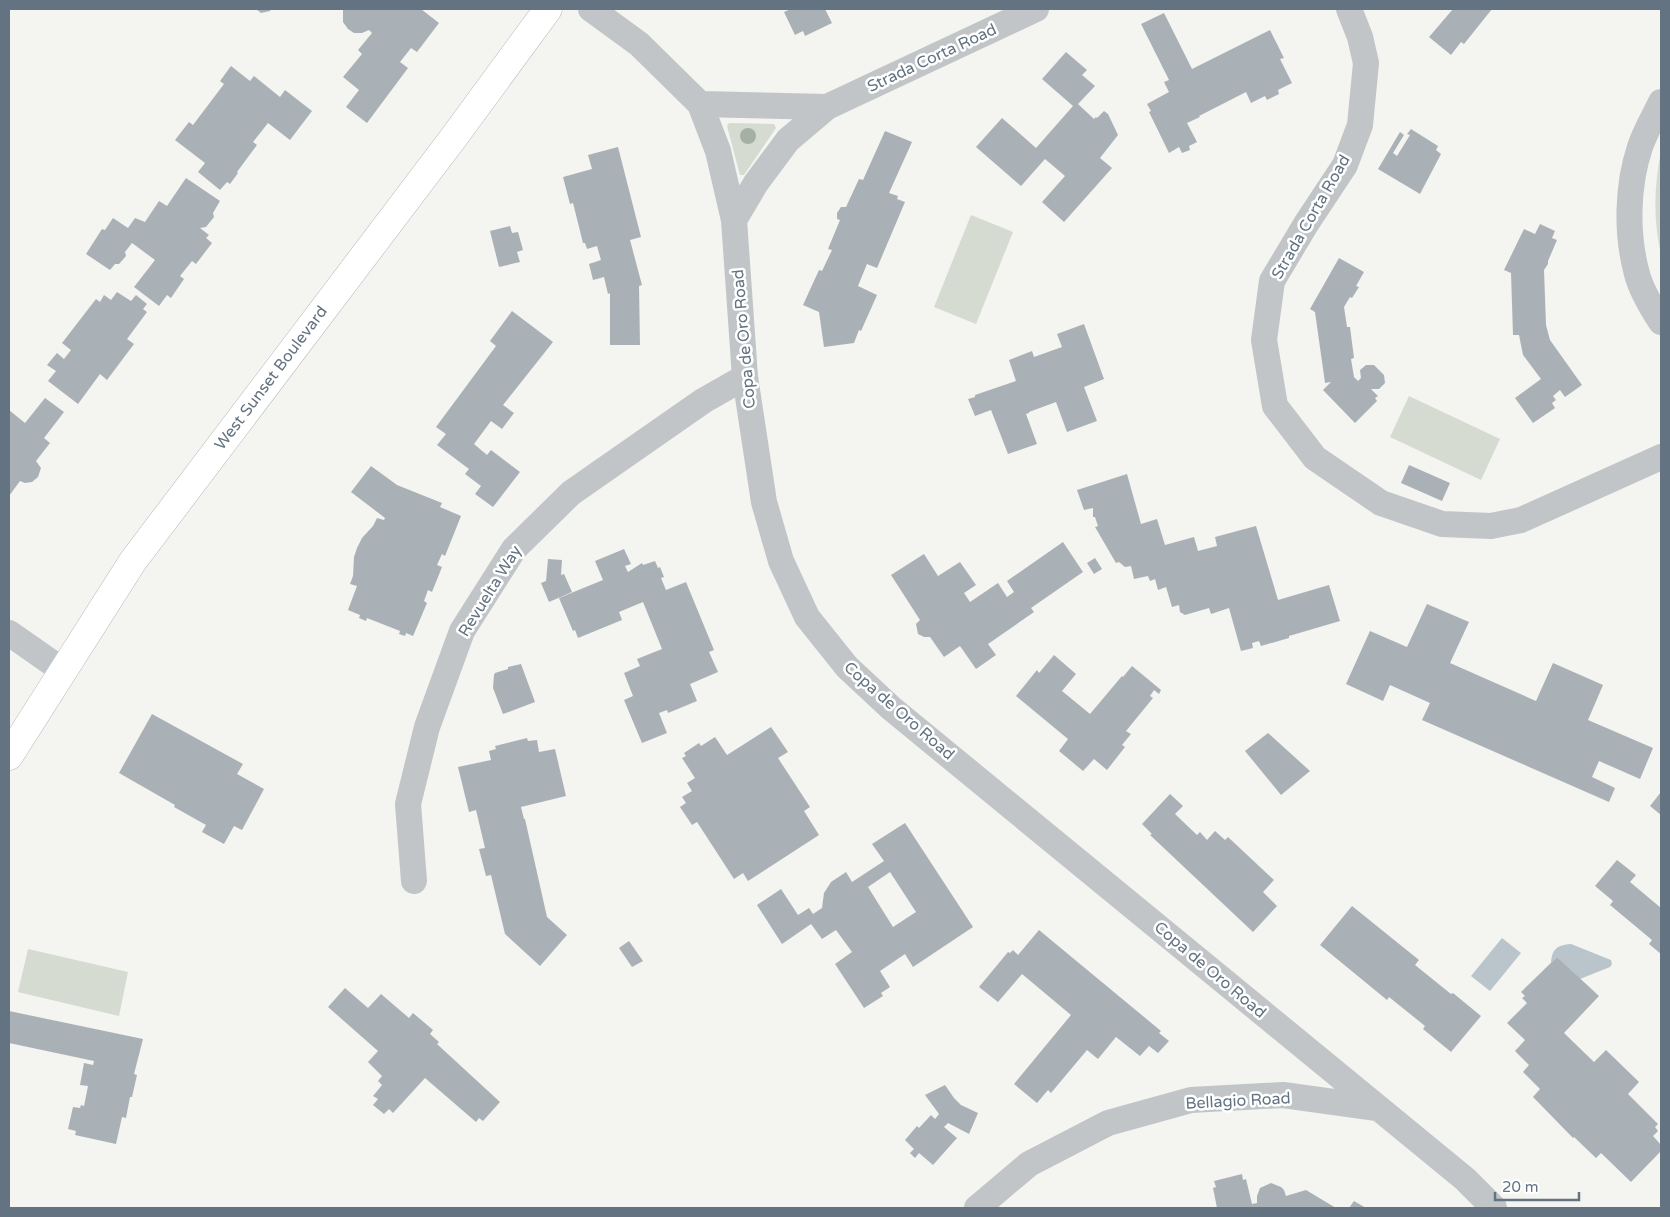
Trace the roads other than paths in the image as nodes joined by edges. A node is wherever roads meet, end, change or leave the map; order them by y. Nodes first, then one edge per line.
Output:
1 (548, 9) edge
2 (592, 9) edge
3 (1036, 9) edge
4 (1349, 9) edge
5 (1661, 102) edge
6 (700, 104) junction
7 (827, 107) junction
8 (734, 220) junction
9 (1661, 322) edge
10 (745, 377) junction
11 (1661, 457) edge
12 (9, 633) edge
13 (62, 670) junction
14 (9, 756) edge
15 (414, 881) dead end
16 (1377, 1108) junction
17 (977, 1208) edge
18 (1494, 1208) edge

1 - 13 main road, West Sunset Boulevard
2 - 6 street, Copa de Oro Road
3 - 7 street, Strada Corta Road
4 - 11 street, Strada Corta Road
5 - 9 street
6 - 7 street, Strada Corta Road
6 - 8 street, Copa de Oro Road
7 - 8 street, Strada Corta Road
8 - 10 street, Copa de Oro Road
10 - 15 street, Revuelta Way
10 - 16 street, Copa de Oro Road
12 - 13 street
13 - 14 main road, West Sunset Boulevard
16 - 17 street, Bellagio Road
16 - 18 street, Copa de Oro Road

